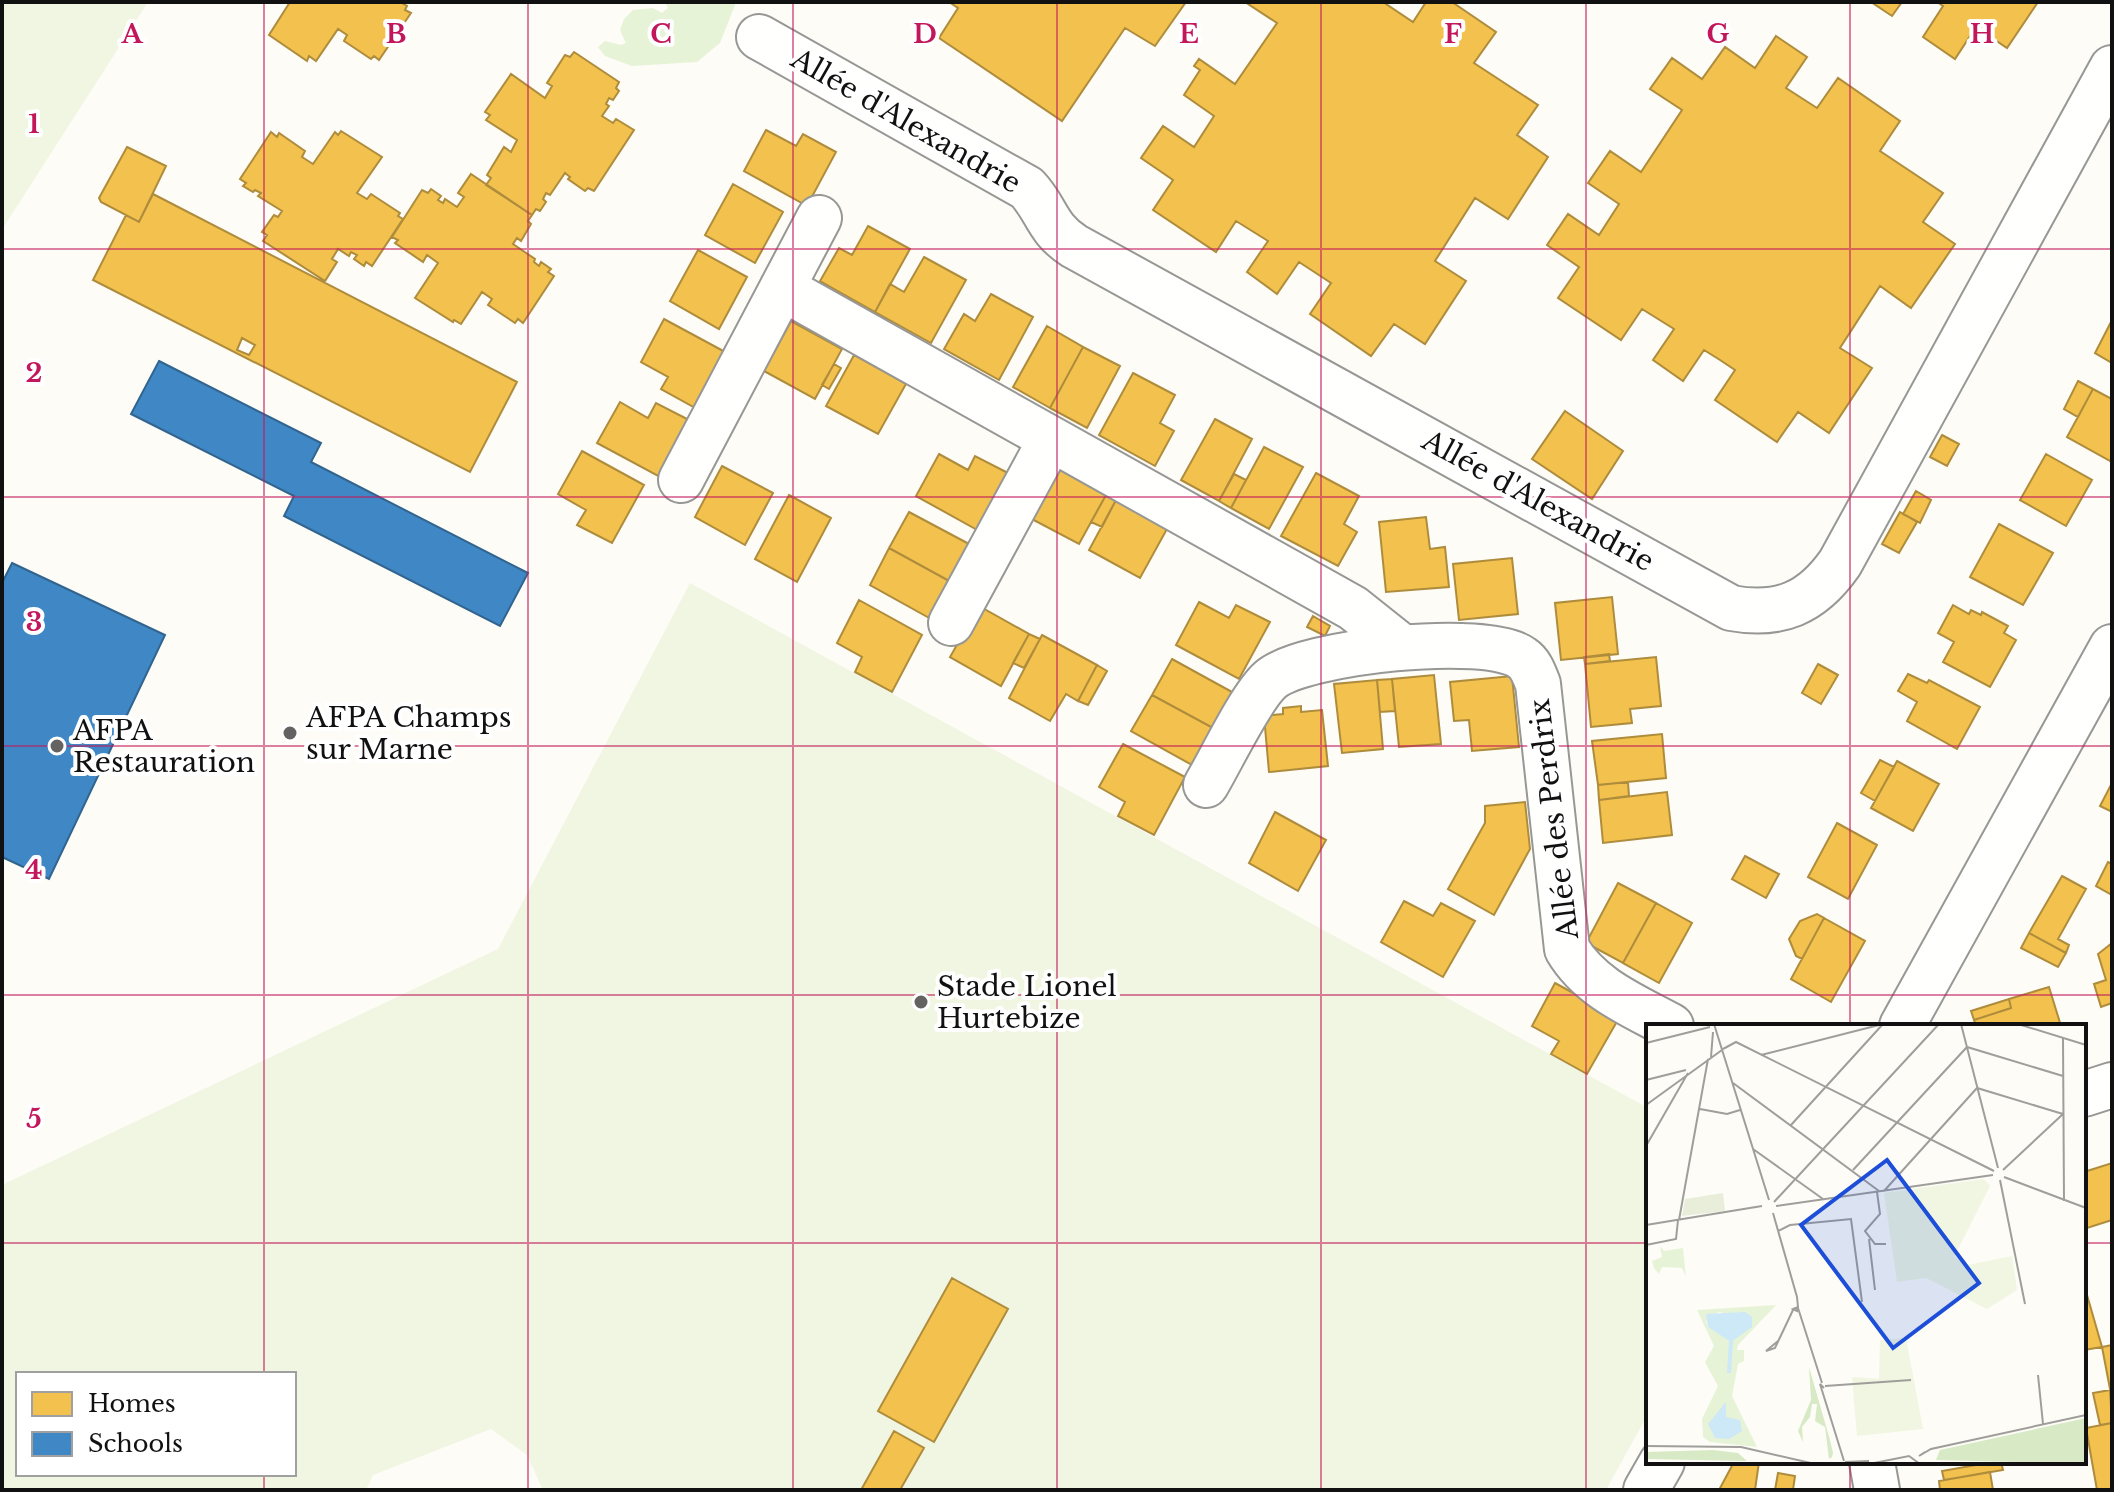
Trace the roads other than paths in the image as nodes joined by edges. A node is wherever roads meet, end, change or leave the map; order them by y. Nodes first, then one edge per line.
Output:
1 (759, 37) dead end
2 (2112, 68) edge
3 (819, 218) dead end
4 (782, 288) junction
5 (1051, 439) junction
6 (681, 480) dead end
7 (951, 623) dead end
8 (1402, 647) junction
9 (2112, 647) edge
10 (1206, 785) dead end
11 (1667, 1024) edge
12 (1903, 1024) edge
13 (2112, 1085) edge
14 (2086, 1093) edge
15 (1661, 1464) edge
16 (1872, 1464) edge
17 (1646, 1490) edge
18 (1877, 1490) edge

1 - 2 street, Allée d'Alexandrie
3 - 4 street
4 - 5 street
4 - 6 street
5 - 7 street
5 - 8 street
8 - 10 street, Allée des Perdrix
8 - 11 street, Allée des Perdrix
9 - 12 street
13 - 14 street
15 - 17 street
16 - 18 street

